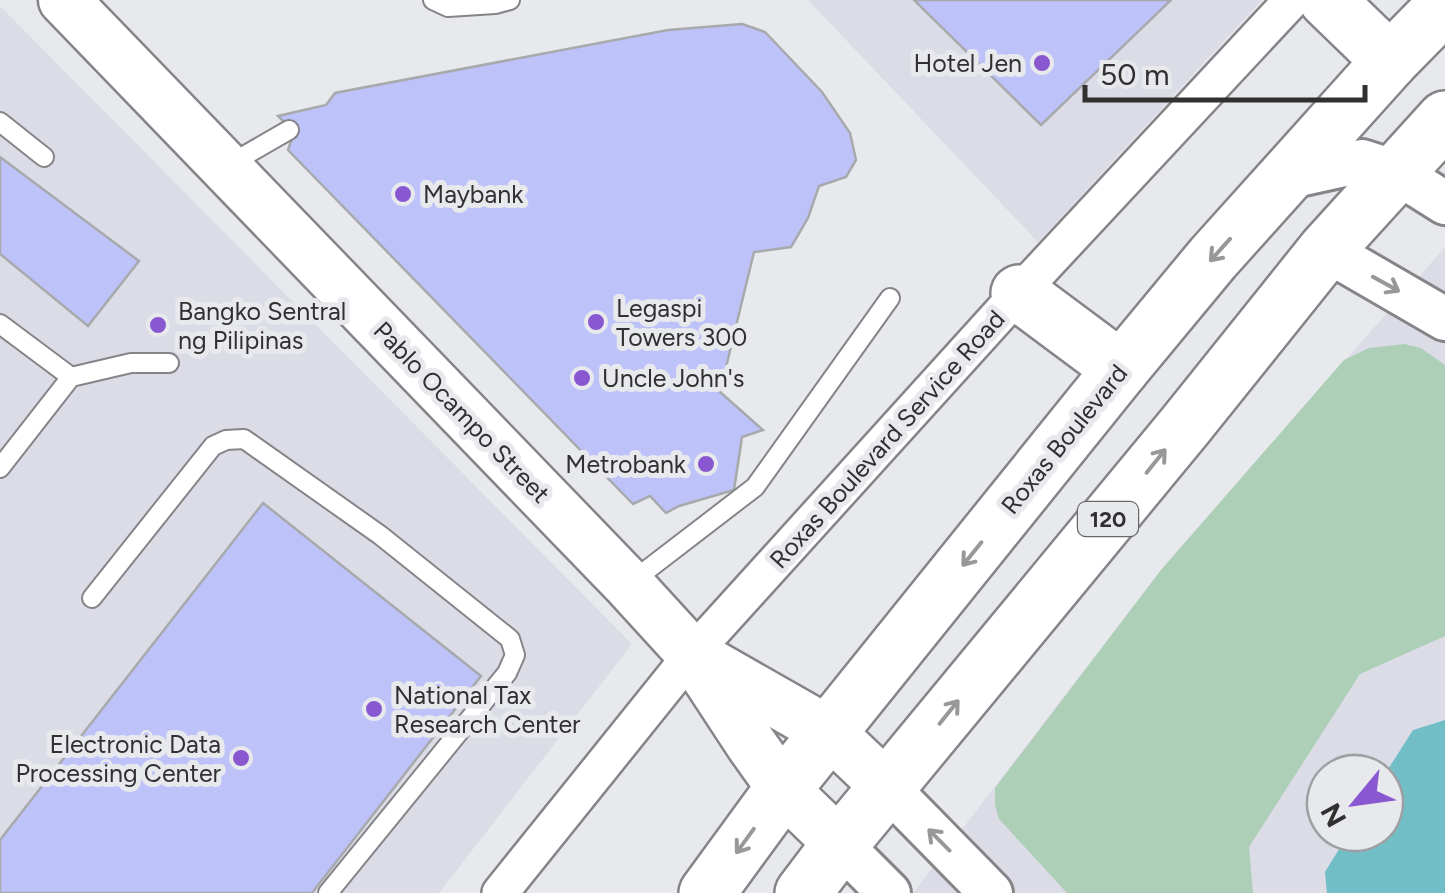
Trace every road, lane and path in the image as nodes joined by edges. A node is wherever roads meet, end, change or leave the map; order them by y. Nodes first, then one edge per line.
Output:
1 (64, 0) edge
2 (432, 0) edge
3 (510, 0) edge
4 (1292, 0) edge
5 (1328, 0) edge
6 (1445, 5) edge
7 (1390, 62) junction
8 (1445, 119) edge
9 (0, 122) edge
10 (289, 130) dead end
11 (44, 157) dead end
12 (226, 167) junction
13 (1396, 172) junction
14 (1285, 178) junction
15 (1445, 203) edge
16 (1326, 250) junction
17 (1019, 294) junction
18 (890, 298) dead end
19 (1445, 319) edge
20 (0, 324) edge
21 (169, 363) dead end
22 (1120, 368) junction
23 (71, 377) junction
24 (0, 468) edge
25 (628, 584) junction
26 (92, 598) dead end
27 (692, 654) junction
28 (829, 732) junction
29 (887, 787) junction
30 (783, 789) junction
31 (840, 844) junction
32 (328, 893) edge
33 (500, 893) edge
34 (707, 893) edge
35 (803, 893) edge
36 (889, 893) edge
37 (991, 893) edge

1 - 12 main road, Pablo Ocampo Street
2 - 3 lane
4 - 17 street, Roxas Boulevard Service Road
5 - 7 highway
6 - 7 highway, Roxas Boulevard
7 - 14 highway, Roxas Boulevard
8 - 13 highway, 120
9 - 11 lane
10 - 12 lane
12 - 25 main road, Pablo Ocampo Street
13 - 14 street
13 - 15 street
13 - 16 highway, 120
14 -> 22 highway, Roxas Boulevard
16 -> 19 street
29 -> 16 highway, 120
17 - 22 highway
17 - 27 street, Roxas Boulevard Service Road
18 - 25 lane
20 - 23 lane
21 - 23 lane
22 -> 28 highway, Roxas Boulevard
23 - 24 lane
25 - 27 main road, Pablo Ocampo Street
26 - 32 lane
27 - 28 main road, Pablo Ocampo Street
27 - 30 main road, Pablo Ocampo Street
27 - 33 street, Roxas Boulevard Service Road
28 - 29 main road, Pablo Ocampo Street
28 - 30 highway, Roxas Boulevard
29 - 31 highway, 120
37 -> 29 street
30 - 31 main road, Pablo Ocampo Street
30 -> 34 highway, Roxas Boulevard
31 - 35 highway, 120
31 - 36 street

